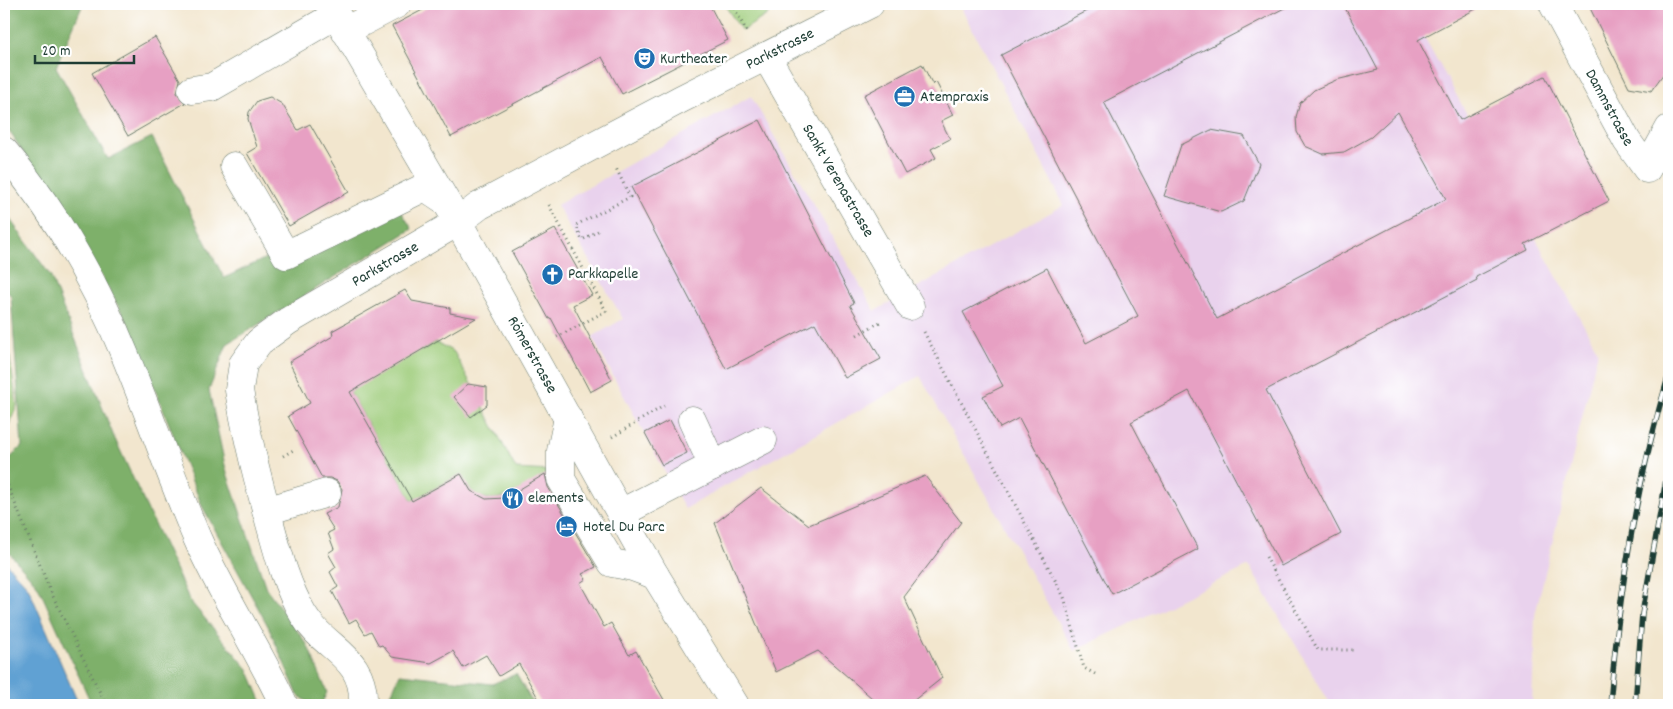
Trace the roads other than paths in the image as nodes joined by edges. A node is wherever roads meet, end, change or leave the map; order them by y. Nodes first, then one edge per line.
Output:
1 (397, 4) edge
2 (870, 4) edge
3 (1553, 4) edge
4 (337, 17) edge
5 (758, 46) junction
6 (192, 90) dead end
7 (1669, 128) edge
8 (4, 151) edge
9 (234, 166) dead end
10 (443, 199) junction
11 (458, 222) junction
12 (910, 306) road end
13 (568, 418) junction
14 (692, 420) dead end
15 (763, 440) dead end
16 (713, 466) junction
17 (327, 493) dead end
18 (266, 511) junction
19 (621, 513) junction
20 (655, 575) junction
21 (284, 705) edge
22 (363, 705) edge
23 (735, 705) edge

1 - 4 street
2 - 5 street, Parkstrasse
3 - 7 street, Dammstrasse
4 - 6 street
4 - 10 street, Römerstrasse
5 - 11 street, Parkstrasse
5 - 12 street, Sankt Verenastrasse
8 - 21 street
9 - 10 street
10 - 11 street, Römerstrasse
11 - 13 street, Römerstrasse
11 - 18 street, Parkstrasse
13 - 19 street, Römerstrasse
13 - 20 street
14 - 16 street
15 - 16 street
16 - 19 street
17 - 18 street
18 - 22 street, Parkstrasse
19 - 20 street, Römerstrasse
20 - 23 street, Römerstrasse

